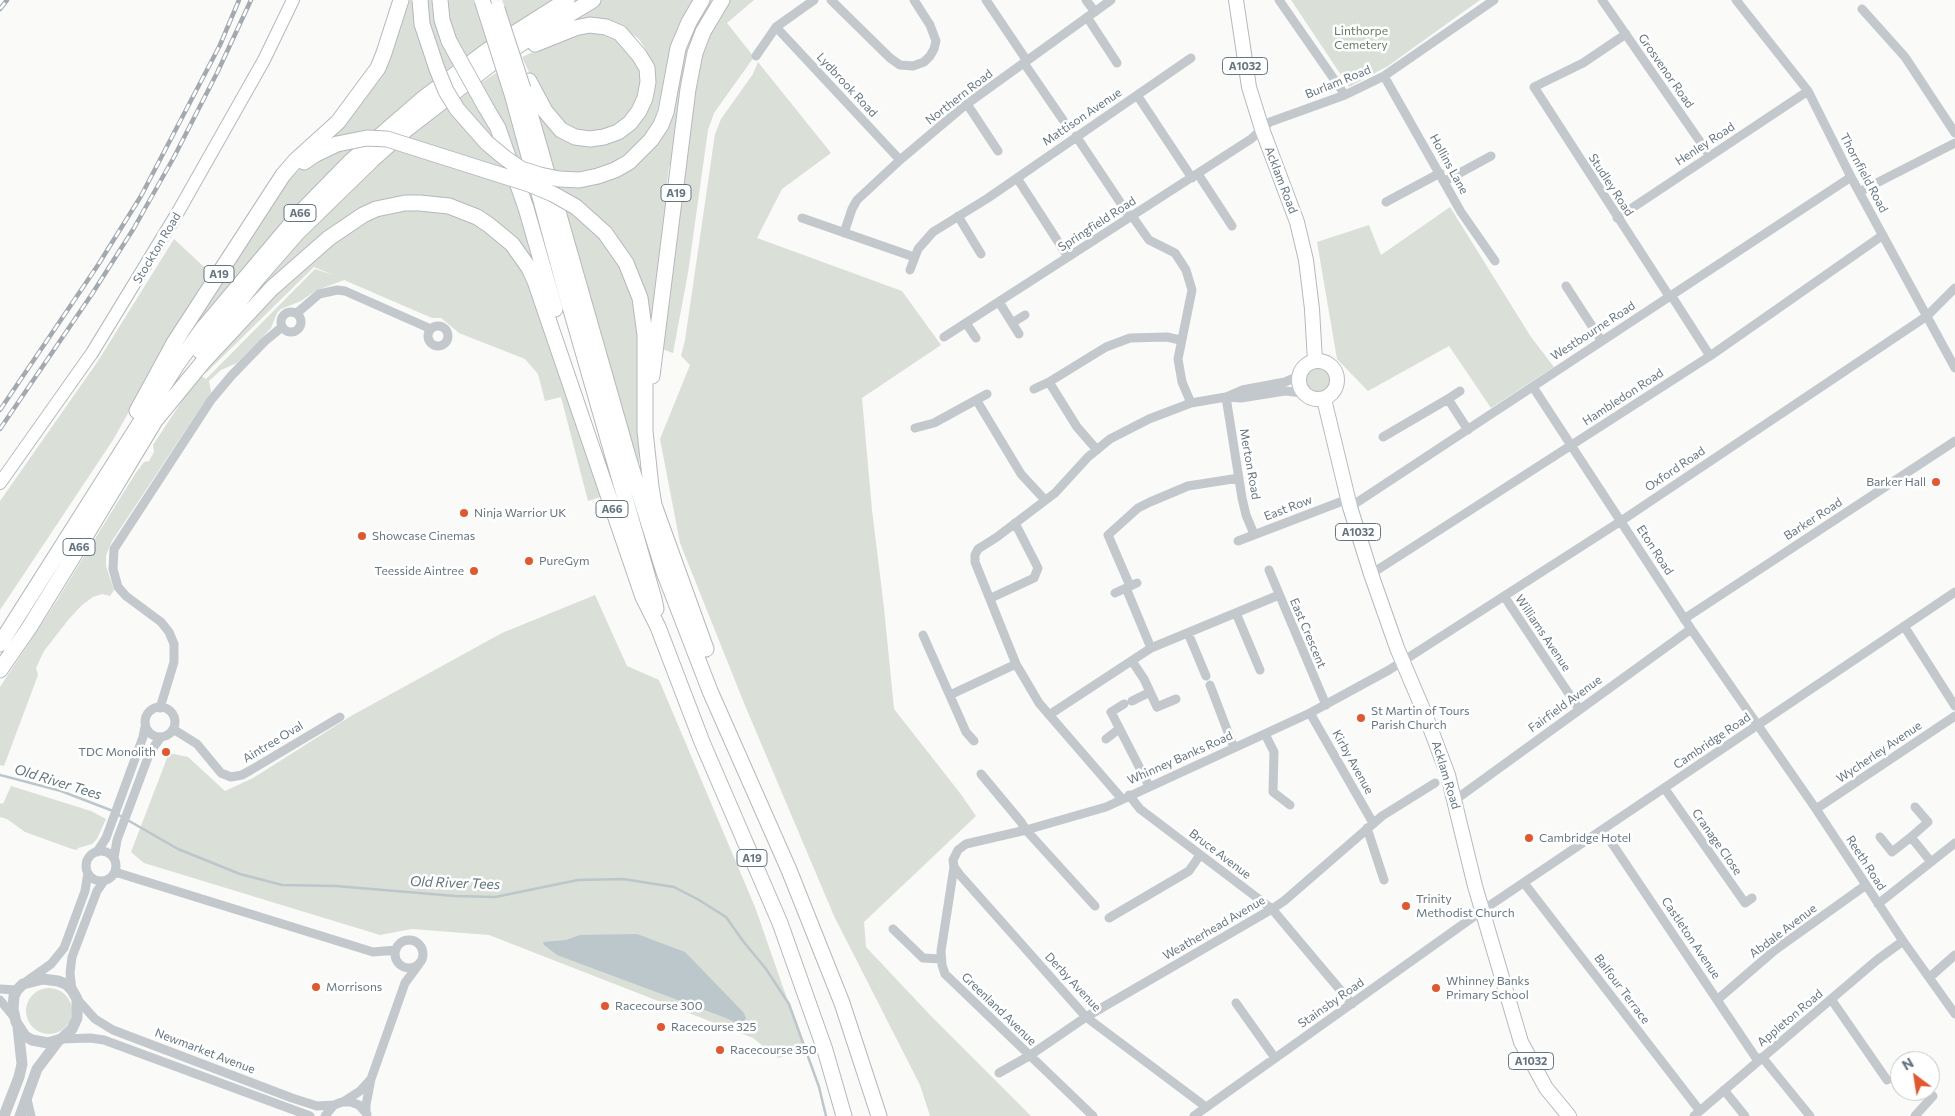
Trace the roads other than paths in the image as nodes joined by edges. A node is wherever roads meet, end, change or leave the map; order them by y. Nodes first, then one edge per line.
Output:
1 (293, 0) edge
2 (401, 0) edge
3 (420, 0) edge
4 (440, 0) edge
5 (482, 0) edge
6 (567, 0) edge
7 (593, 0) edge
8 (702, 0) edge
9 (722, 0) edge
10 (814, 0) edge
11 (831, 0) edge
12 (914, 0) edge
13 (986, 0) edge
14 (1086, 0) edge
15 (1111, 0) edge
16 (1236, 0) edge
17 (1279, 0) edge
18 (1494, 0) edge
19 (1602, 0) edge
20 (1736, 0) edge
21 (496, 4) edge
22 (1862, 9) dead end
23 (1091, 14) junction
24 (776, 27) junction
25 (1626, 34) junction
26 (756, 56) dead end
27 (1191, 58) dead end
28 (1026, 62) junction
29 (1117, 63) dead end
30 (491, 64) junction
31 (1384, 76) junction
32 (522, 89) junction
33 (1808, 92) junction
34 (1137, 95) junction
35 (1345, 95) junction
36 (967, 104) junction
37 (1063, 120) dead end
38 (1262, 129) junction
39 (1955, 133) edge
40 (1076, 136) junction
41 (1955, 143) edge
42 (998, 151) dead end
43 (1492, 156) dead end
44 (1710, 156) junction
45 (900, 160) junction
46 (1440, 173) junction
47 (1195, 176) junction
48 (1851, 177) junction
49 (1017, 178) junction
50 (1445, 181) junction
51 (1859, 192) junction
52 (1386, 202) dead end
53 (264, 205) junction
54 (958, 216) junction
55 (1131, 216) junction
56 (802, 218) dead end
57 (1617, 218) junction
58 (1232, 226) dead end
59 (844, 233) junction
60 (1883, 235) junction
61 (981, 254) dead end
62 (914, 257) junction
63 (1068, 257) junction
64 (1495, 262) dead end
65 (910, 270) dead end
66 (1566, 286) dead end
67 (1955, 288) edge
68 (1670, 295) junction
69 (999, 302) junction
70 (297, 313) junction
71 (1025, 315) dead end
72 (1927, 316) junction
73 (966, 323) junction
74 (1012, 323) junction
75 (282, 327) junction
76 (431, 329) dead end
77 (1019, 334) dead end
78 (944, 337) dead end
79 (976, 338) dead end
80 (1180, 340) junction
81 (1601, 340) junction
82 (1710, 356) junction
83 (1315, 361) junction
84 (1955, 368) edge
85 (1299, 376) junction
86 (1050, 382) junction
87 (1533, 387) junction
88 (1034, 389) dead end
89 (1460, 391) dead end
90 (1303, 393) junction
91 (987, 394) dead end
92 (1226, 397) junction
93 (1324, 399) junction
94 (1448, 399) junction
95 (977, 401) junction
96 (1191, 404) junction
97 (645, 414) junction
98 (584, 419) junction
99 (154, 423) junction
100 (915, 428) dead end
101 (1468, 430) junction
102 (1383, 437) dead end
103 (1955, 441) edge
104 (1572, 445) junction
105 (1097, 450) junction
106 (1239, 478) junction
107 (0, 482) edge
108 (98, 491) junction
109 (1045, 500) junction
110 (1349, 503) junction
111 (1621, 520) junction
112 (1015, 523) junction
113 (1254, 534) junction
114 (1238, 541) dead end
115 (668, 545) junction
116 (1269, 570) dead end
117 (1371, 574) junction
118 (1131, 586) junction
119 (1955, 592) edge
120 (1115, 593) dead end
121 (1279, 595) junction
122 (1504, 596) junction
123 (990, 598) junction
124 (1236, 613) junction
125 (1684, 619) junction
126 (1904, 626) junction
127 (658, 627) junction
128 (1691, 629) junction
129 (1188, 633) junction
130 (923, 634) dead end
131 (690, 636) junction
132 (0, 644) edge
133 (1151, 648) junction
134 (1132, 661) junction
135 (1402, 661) junction
136 (1016, 664) junction
137 (0, 670) edge
138 (1260, 670) dead end
139 (1150, 692) junction
140 (950, 695) junction
141 (1176, 699) dead end
142 (1326, 705) junction
143 (1955, 706) edge
144 (160, 708) junction
145 (1579, 709) junction
146 (1310, 713) junction
147 (340, 716) dead end
148 (1049, 716) junction
149 (1955, 716) edge
150 (1758, 725) junction
151 (145, 726) junction
152 (173, 729) junction
153 (1119, 729) junction
154 (1265, 734) junction
155 (161, 737) junction
156 (1106, 739) dead end
157 (974, 741) dead end
158 (1234, 748) junction
159 (736, 749) junction
160 (981, 774) dead end
161 (1430, 783) dead end
162 (1149, 786) junction
163 (1665, 789) junction
164 (1126, 797) junction
165 (1455, 800) junction
166 (1290, 805) dead end
167 (1915, 807) dead end
168 (1816, 810) junction
169 (1370, 826) junction
170 (1026, 830) junction
171 (1603, 830) junction
172 (1880, 837) dead end
173 (1911, 837) junction
174 (1955, 843) edge
175 (97, 852) junction
176 (1200, 855) junction
177 (114, 858) junction
178 (1931, 862) junction
179 (954, 867) junction
180 (115, 872) junction
181 (88, 873) junction
182 (1384, 880) dead end
183 (104, 881) junction
184 (1524, 883) junction
185 (1866, 885) junction
186 (1752, 898) dead end
187 (1878, 904) junction
188 (1095, 906) dead end
189 (1272, 909) junction
190 (1483, 910) junction
191 (1109, 918) dead end
192 (893, 929) dead end
193 (1903, 941) junction
194 (396, 950) junction
195 (1955, 955) edge
196 (941, 959) junction
197 (400, 964) junction
198 (419, 964) junction
199 (1930, 977) junction
200 (405, 983) junction
201 (20, 987) junction
202 (0, 989) edge
203 (75, 994) junction
204 (1831, 999) junction
205 (0, 1000) edge
206 (1717, 1000) junction
207 (1236, 1003) dead end
208 (1352, 1004) junction
209 (1955, 1014) edge
210 (1086, 1017) junction
211 (16, 1021) junction
212 (60, 1039) junction
213 (1029, 1056) junction
214 (1274, 1058) junction
215 (1760, 1059) junction
216 (999, 1073) dead end
217 (371, 1078) junction
218 (1887, 1080) dead end
219 (1724, 1090) junction
220 (27, 1099) junction
221 (1928, 1101) edge
222 (338, 1104) junction
223 (1206, 1108) junction
224 (1697, 1114) edge
225 (367, 1115) edge
226 (4, 1116) edge
227 (20, 1116) edge
228 (31, 1116) edge
229 (310, 1116) edge
230 (325, 1116) edge
231 (843, 1116) edge
232 (879, 1116) edge
233 (1093, 1116) edge
234 (1194, 1116) edge
235 (1569, 1116) edge
236 (1745, 1116) edge
237 (1810, 1116) edge
238 (1915, 1116) edge

1 - 107 main road, Stockton Road
2 - 53 highway, A19
3 - 8 highway, bridge
4 - 98 highway, A66, bridge
5 - 32 highway, A19, bridge
6 - 108 highway, A66
7 - 30 highway, A66
9 - 97 highway, A19
10 - 24 street
11 - 12 street
13 - 28 street
14 - 23 street
15 - 23 street, Northern Road
16 - 38 main road, Acklam Road / A1032
17 - 35 street
18 - 31 street, Burlam Road
19 - 25 street, Grosvenor Road
20 - 33 street, Thornfield Road
21 - 32 highway, A66, bridge
22 - 39 street
23 - 28 street, Northern Road
23 - 29 street
24 - 26 street
24 - 45 street, Lydbrook Road
25 - 44 street, Grosvenor Road
25 - 57 street, Studley Road
27 - 34 street, Mattison Avenue
28 - 36 street, Northern Road
28 - 37 street
30 - 32 highway, A66
30 - 99 highway, A66
31 - 35 street, Burlam Road
31 - 46 street, Hollins Lane
32 - 127 highway, A19
32 - 131 highway, A19
33 - 44 street, Henley Road
33 - 48 street, Thornfield Road
34 - 40 street, Mattison Avenue
34 - 47 street
35 - 38 street, Burlam Road
36 - 42 street
36 - 45 street, Northern Road
38 - 47 street, Springfield Road
38 - 83 main road, Acklam Road / A1032
40 - 49 street, Mattison Avenue
40 - 55 street
41 - 51 street
43 - 50 street
44 - 57 street, Henley Road
45 - 59 street, Northern Road
46 - 50 street, Hollins Lane
46 - 52 street
47 - 55 street, Springfield Road
47 - 58 street
48 - 51 street, Thornfield Road
48 - 68 street, Westbourne Road
49 - 54 street, Mattison Avenue
49 - 63 street
50 - 64 street, Hollins Lane
51 - 60 street, Thornfield Road
53 - 97 highway, A19, bridge
53 - 108 highway, A19
54 - 61 street
54 - 62 street, Mattison Avenue
55 - 63 street, Springfield Road
55 - 80 street
56 - 59 street
57 - 68 street, Studley Road
59 - 62 street
60 - 72 street, Thornfield Road
60 - 82 street, Hambledon Road
62 - 65 street, Mattison Avenue
63 - 69 street, Springfield Road
66 - 81 street
67 - 72 street, Oxford Road
68 - 81 street, Westbourne Road
68 - 82 street, Studley Road
69 - 73 street, Springfield Road
69 - 74 street
70 - 75 street
70 - 75 street
70 - 76 street
71 - 74 street
72 - 84 street, Thornfield Road
72 - 111 street, Oxford Road
73 - 78 street, Springfield Road
73 - 79 street
74 - 77 street
75 - 144 street
80 - 86 street
80 - 96 street
81 - 87 street, Westbourne Road
82 - 104 street, Hambledon Road
83 - 85 main road
83 - 93 main road
85 - 90 main road
85 - 92 street
86 - 88 street
86 - 105 street
87 - 101 street, Westbourne Road
87 - 104 street, Eton Road
89 - 94 street
90 - 92 street
90 - 93 main road
91 - 95 street
92 - 96 street
92 - 106 street, Merton Road
93 - 110 main road, Acklam Road / A1032
94 - 101 street
94 - 102 street
95 - 100 street
95 - 109 street
96 - 105 street
97 - 115 highway, A19
98 - 99 highway, A66
98 - 127 highway, A66
99 - 137 highway, A66
101 - 110 street, Westbourne Road
103 - 125 street, Barker Road
104 - 111 street, Eton Road
104 - 117 street, Hambledon Road
105 - 109 street
106 - 113 street, Merton Road
106 - 118 street
108 - 132 highway, A66
109 - 112 street
110 - 113 street, East Row
110 - 117 main road, Acklam Road / A1032
111 - 122 street, Oxford Road
111 - 125 street, Eton Road
112 - 123 street, Bruce Avenue
112 - 123 street
113 - 114 street, East Row
115 - 131 highway, A19
115 - 159 highway, A19
116 - 121 street, East Crescent
117 - 135 main road, Acklam Road / A1032
118 - 120 street
118 - 133 street
119 - 126 street, Cambridge Road
121 - 124 street
121 - 142 street, East Crescent
122 - 135 street, Oxford Road
122 - 145 street, Williams Avenue
123 - 136 street, Bruce Avenue
124 - 129 street
124 - 138 street
125 - 128 street, Eton Road
126 - 143 street
126 - 150 street, Cambridge Road
127 - 231 highway, A19
128 - 145 street, Fairfield Avenue
128 - 150 street, Eton Road
129 - 133 street
129 - 158 street
130 - 140 street
131 - 159 highway, A19
133 - 134 street
134 - 139 street
134 - 148 street
135 - 142 street, Whinney Banks Road
135 - 165 main road, Acklam Road / A1032
136 - 140 street
136 - 148 street, Bruce Avenue
139 - 141 street
139 - 153 street
140 - 157 street
142 - 146 street, Whinney Banks Road
144 - 151 street
144 - 152 street
145 - 165 street, Fairfield Avenue
146 - 154 street, Whinney Banks Road
146 - 169 street, Kirby Avenue
147 - 152 street, Aintree Oval
148 - 164 street, Bruce Avenue
149 - 168 street, Wycherley Avenue
150 - 163 street, Cambridge Road
150 - 168 street, Reeth Road
151 - 155 street
151 - 175 street
152 - 155 street
153 - 156 street
153 - 162 street
154 - 158 street, Whinney Banks Road
154 - 166 street
155 - 177 street
158 - 162 street, Whinney Banks Road
159 - 232 highway, A19
160 - 170 street
161 - 169 street, Weatherhead Avenue
162 - 164 street, Whinney Banks Road
163 - 171 street, Cambridge Road
163 - 186 street, Cranage Close
164 - 170 street, Whinney Banks Road
164 - 176 street, Bruce Avenue
165 - 190 main road, Acklam Road / A1032
167 - 173 street
168 - 185 street, Reeth Road
169 - 182 street, Kirby Avenue
169 - 189 street, Weatherhead Avenue
170 - 179 street, Whinney Banks Road
170 - 188 street
171 - 184 street, Cambridge Road
171 - 206 street, Castleton Avenue
172 - 173 street
173 - 178 street
174 - 178 street
175 - 177 street
175 - 181 street
176 - 189 street, Bruce Avenue
176 - 191 street
177 - 180 street
178 - 187 street
179 - 196 street
179 - 210 street, Derby Avenue
180 - 183 street
180 - 194 street
181 - 183 street
181 - 201 street
183 - 203 street
184 - 190 street, Cambridge Road
184 - 224 street, Balfour Terrace
185 - 187 street, Reeth Road
185 - 206 street, Abdale Avenue
187 - 193 street, Reeth Road
189 - 208 street, Bruce Avenue
189 - 210 street, Weatherhead Avenue
190 - 208 street, Stainsby Road
190 - 235 main road, Acklam Road / A1032
192 - 196 street
193 - 199 street, Reeth Road
193 - 204 street, Appleton Road
194 - 197 street
194 - 198 street
195 - 199 street
196 - 213 street, Greenland Avenue
197 - 198 street
197 - 200 street
198 - 200 street
199 - 209 street, Reeth Road
200 - 217 street
201 - 202 street
201 - 203 street
201 - 211 street
203 - 212 street
203 - 222 street, Newmarket Avenue
204 - 215 street, Appleton Road
204 - 218 street
205 - 211 street
206 - 215 street, Castleton Avenue
207 - 214 street
208 - 214 street, Stainsby Road
210 - 213 street, Weatherhead Avenue
210 - 223 street, Derby Avenue
211 - 212 street
211 - 226 street
212 - 220 street
212 - 229 street, Newmarket Avenue
213 - 216 street, Weatherhead Avenue
213 - 233 street, Greenland Avenue
214 - 223 street, Stainsby Road
215 - 219 street, Appleton Road
215 - 237 street, Castleton Avenue
217 - 222 street
217 - 225 street
219 - 224 street, Appleton Road
219 - 236 street
220 - 227 street
220 - 228 street
221 - 238 street
222 - 225 street, Newmarket Avenue
222 - 230 street
223 - 234 street, Stainsby Road

